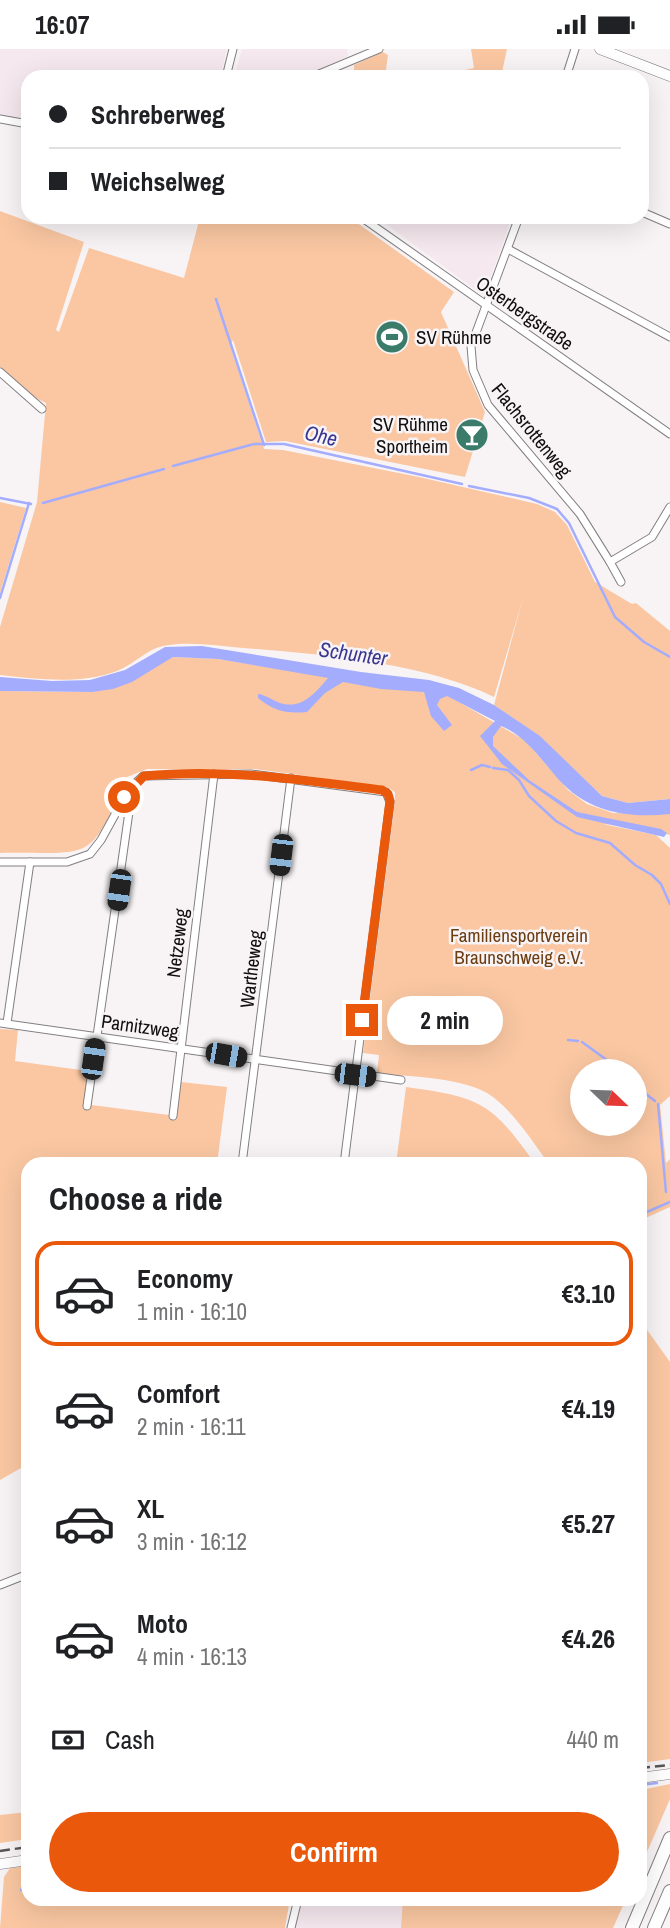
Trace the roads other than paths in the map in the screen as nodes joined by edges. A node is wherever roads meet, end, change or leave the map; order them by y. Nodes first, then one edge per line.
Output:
1 (233, 49) edge
2 (379, 49) edge
3 (575, 49) edge
4 (600, 49) edge
5 (228, 70) edge
6 (329, 70) edge
7 (568, 70) edge
8 (670, 76) edge
9 (0, 119) edge
10 (21, 123) edge
11 (649, 215) edge
12 (371, 224) edge
13 (517, 224) edge
14 (670, 224) edge
15 (508, 249) junction
16 (487, 306) junction
17 (670, 337) edge
18 (0, 372) edge
19 (42, 409) dead end
20 (670, 433) edge
21 (670, 507) edge
22 (610, 562) junction
23 (621, 582) dead end
24 (214, 774) junction
25 (291, 778) junction
26 (133, 784) junction
27 (0, 862) edge
28 (30, 862) junction
29 (4, 1023) edge
30 (97, 1036) junction
31 (180, 1047) junction
32 (256, 1059) junction
33 (355, 1075) junction
34 (401, 1080) dead end
35 (87, 1106) dead end
36 (173, 1116) dead end
37 (243, 1157) edge
38 (345, 1157) edge
39 (21, 1577) edge
40 (0, 1585) edge
41 (670, 1774) edge
42 (647, 1777) edge
43 (670, 1837) edge
44 (21, 1861) edge
45 (0, 1864) edge
46 (670, 1891) edge
47 (647, 1892) edge
48 (296, 1906) edge
49 (641, 1906) edge
50 (291, 1928) edge
51 (632, 1928) edge
52 (654, 1928) edge

1 - 5 street
2 - 6 street
3 - 7 street
4 - 8 main road
9 - 10 street
11 - 14 street
12 - 16 street, Osterbergstraße
13 - 15 street, Flachsrottenweg
15 - 16 street, Flachsrottenweg
15 - 17 street
16 - 20 street, Osterbergstraße
16 - 22 street, Flachsrottenweg
18 - 19 street
21 - 22 street
22 - 23 street, Flachsrottenweg
24 - 25 street
24 - 26 street
24 - 31 street, Netzeweg
25 - 32 street, Wartheweg
25 - 33 street
26 - 28 street
26 - 30 street
27 - 28 street
28 - 29 street
29 - 30 street, Parnitzweg
30 - 31 street, Parnitzweg
30 - 35 street
31 - 32 street, Parnitzweg
31 - 36 street, Netzeweg
32 - 33 street, Parnitzweg
32 - 37 street, Wartheweg
33 - 34 street, Parnitzweg
33 - 38 street
39 - 40 street
41 - 42 main road
43 - 47 highway
44 - 45 main road
46 - 52 highway
48 - 50 street
49 - 51 highway

